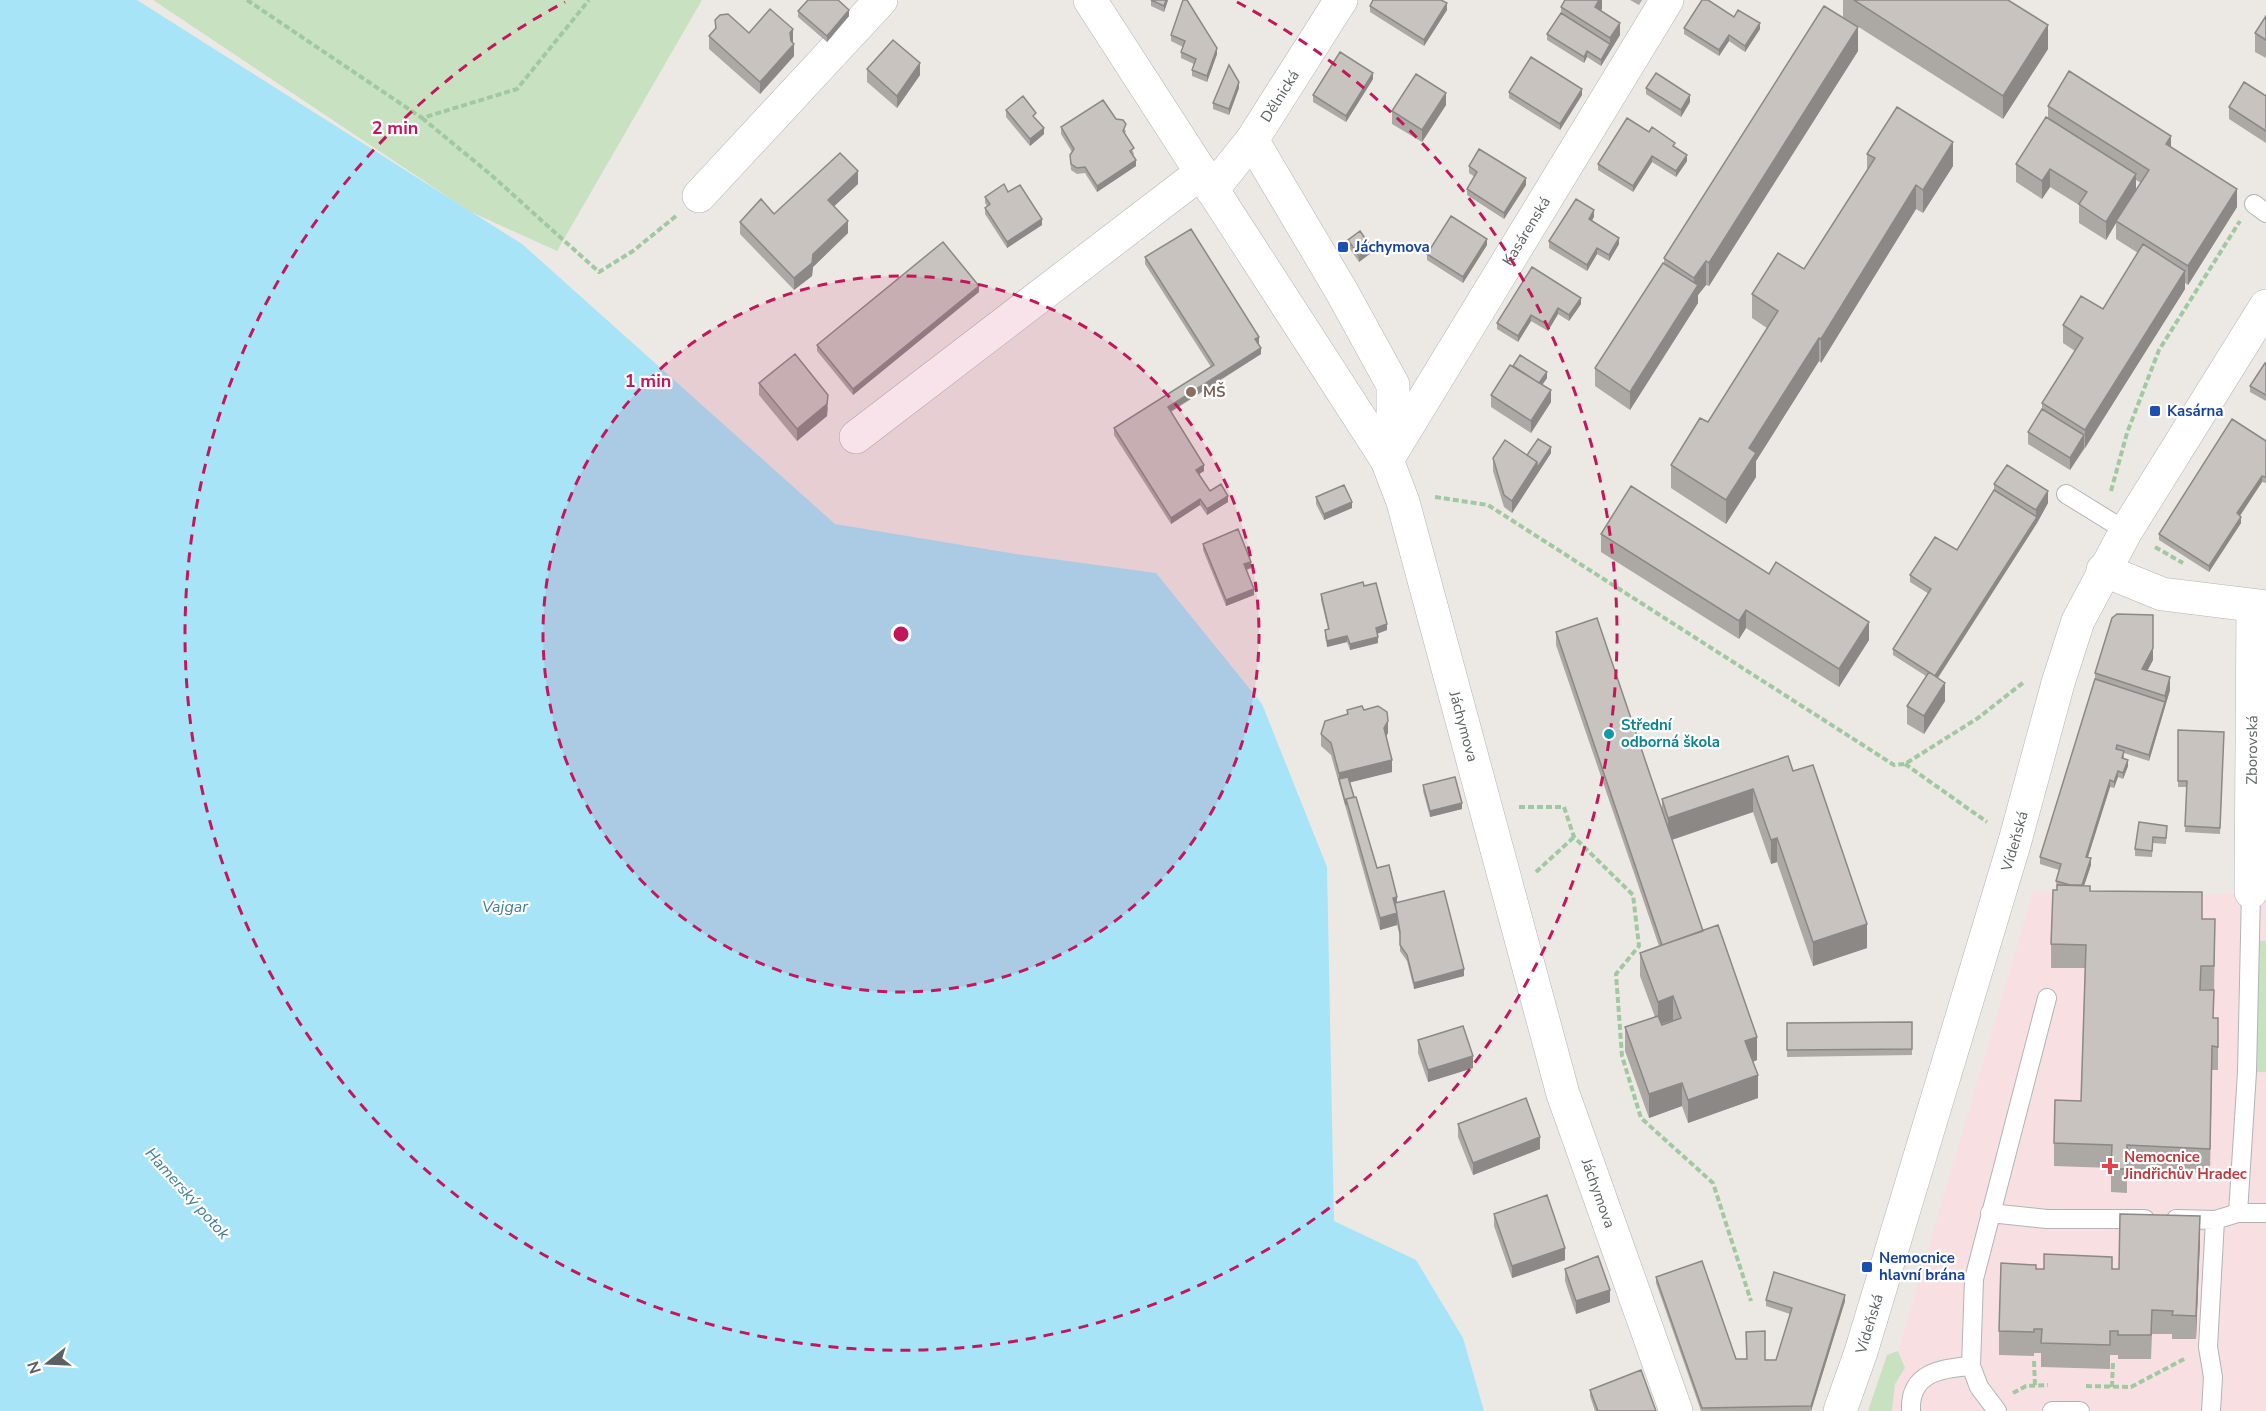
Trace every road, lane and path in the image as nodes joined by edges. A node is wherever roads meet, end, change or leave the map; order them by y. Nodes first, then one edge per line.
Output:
1 (247, 0) edge
2 (589, 0) edge
3 (881, 0) edge
4 (1090, 0) edge
5 (1341, 0) edge
6 (1667, 0) edge
7 (422, 118) junction
8 (1252, 140) junction
9 (1207, 181) junction
10 (699, 196) joint
11 (2260, 208) edge
12 (2266, 306) edge
13 (856, 437) dead end
14 (1387, 460) junction
15 (2066, 494) dead end
16 (1430, 496) dead end
17 (2115, 524) junction
18 (2103, 570) junction
19 (2259, 607) edge
20 (2025, 682) dead end
21 (1905, 764) junction
22 (1518, 807) dead end
23 (1991, 825) dead end
24 (1574, 837) junction
25 (1534, 873) dead end
26 (2256, 910) edge
27 (2047, 998) dead end
28 (1990, 1212) junction
29 (2238, 1213) junction
30 (2266, 1214) edge
31 (2215, 1220) junction
32 (1751, 1301) dead end
33 (2208, 1347) junction
34 (2034, 1361) edge
35 (2113, 1362) edge
36 (1971, 1365) junction
37 (2035, 1385) dead end
38 (1676, 1411) edge
39 (1840, 1411) edge
40 (1911, 1411) edge
41 (1997, 1411) edge
42 (2052, 1411) edge
43 (2080, 1411) edge
44 (2211, 1411) edge

1 - 7 path
2 - 7 path
3 - 10 street
4 - 9 street, Jáchymova
5 - 8 street, Dělnická
6 - 14 street, Kasárenská
7 - 10 path
8 - 9 street, Dělnická
8 - 14 street
9 - 13 street, Dělnická
9 - 14 street, Jáchymova
11 - 17 path
12 - 17 street, Vídeňská
14 - 38 street, Jáchymova
15 - 17 lane
16 - 21 path
17 - 18 street, Vídeňská
18 - 19 street, Zborovská
18 - 39 street, Vídeňská
19 - 26 street, Zborovská
20 - 21 path
21 - 23 path
22 - 24 path
24 - 25 path
24 - 32 path
26 - 29 lane
27 - 28 lane
28 - 31 lane
28 - 36 lane
29 - 30 lane
29 - 31 lane
31 - 33 lane
33 - 35 path
33 - 44 lane
34 - 37 path
36 - 40 lane
36 - 41 lane
42 - 43 lane

